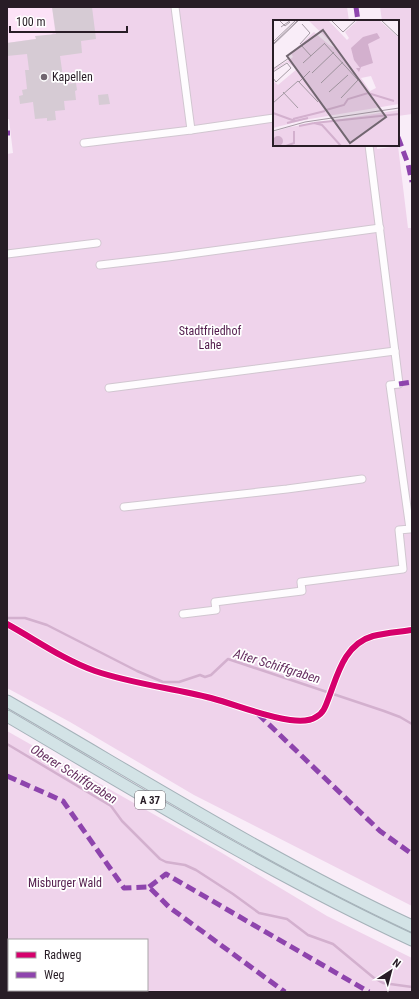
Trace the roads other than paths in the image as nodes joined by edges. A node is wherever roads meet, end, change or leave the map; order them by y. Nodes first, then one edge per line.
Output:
1 (175, 7) edge
2 (273, 118) edge
3 (190, 130) junction
4 (84, 143) dead end
5 (368, 146) edge
6 (380, 228) junction
7 (97, 243) dead end
8 (7, 254) edge
9 (100, 265) dead end
10 (395, 351) junction
11 (110, 388) dead end
12 (362, 479) dead end
13 (124, 507) dead end
14 (183, 614) dead end
15 (7, 701) edge
16 (7, 716) edge
17 (412, 926) edge
18 (412, 940) edge

1 - 3 lane
2 - 3 lane
3 - 4 lane
5 - 6 lane
6 - 9 lane
6 - 10 lane
7 - 8 lane
10 - 11 lane
10 - 14 lane
12 - 13 lane
15 - 17 highway, A 37
16 - 18 highway, A 37

